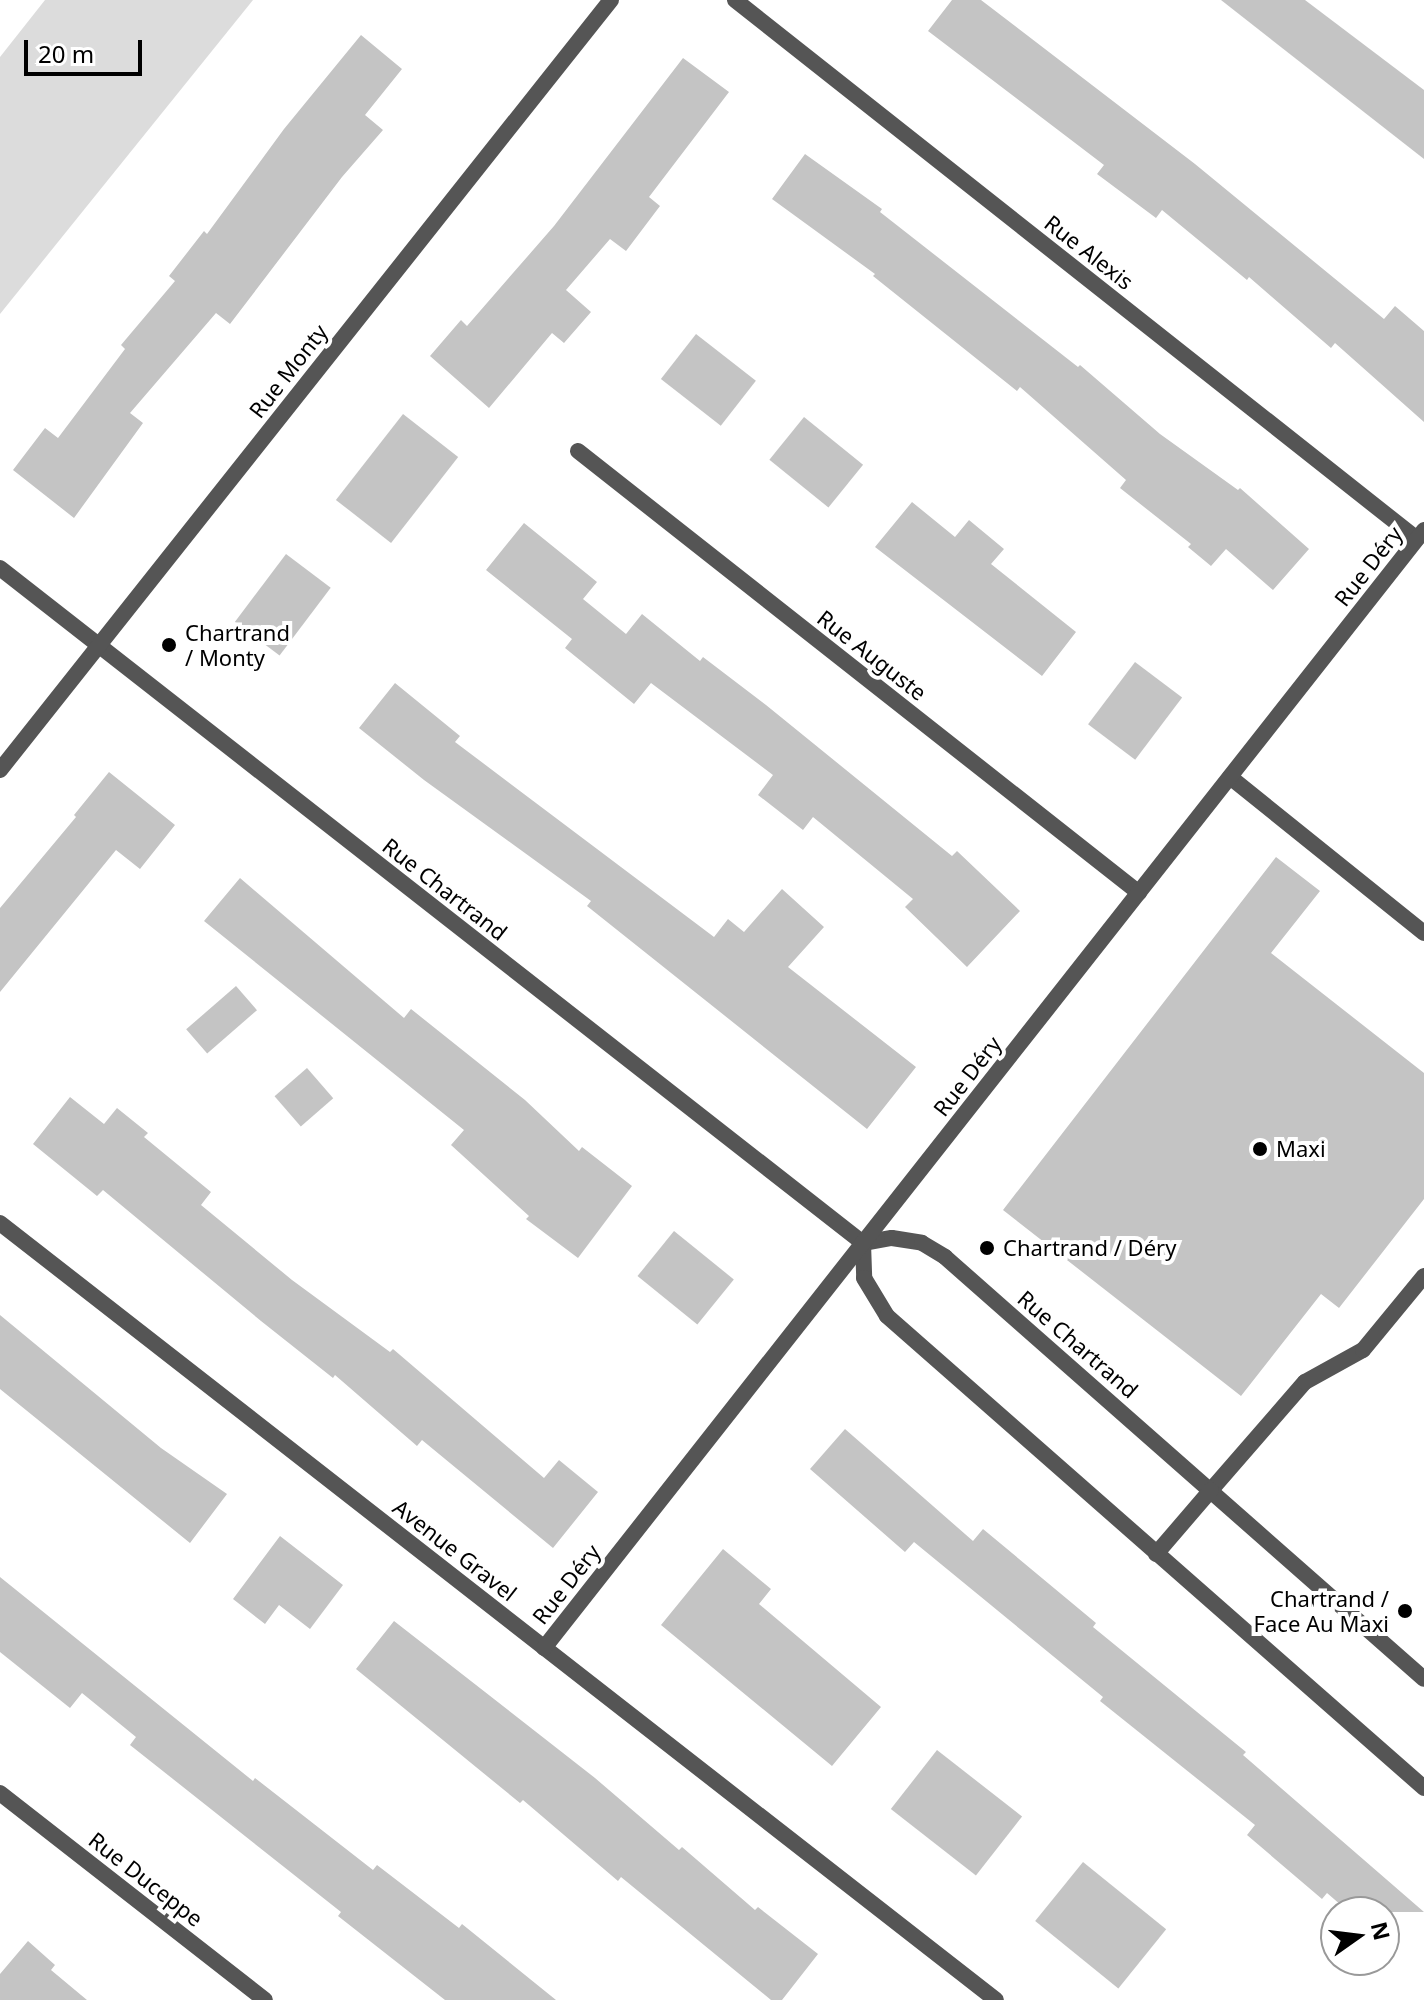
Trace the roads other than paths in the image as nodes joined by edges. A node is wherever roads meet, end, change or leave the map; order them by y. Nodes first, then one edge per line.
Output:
1 (611, 0) edge
2 (735, 0) edge
3 (578, 451) dead end
4 (1420, 535) edge
5 (0, 568) edge
6 (98, 646) junction
7 (0, 770) edge
8 (1230, 777) junction
9 (1139, 893) junction
10 (1424, 933) edge
11 (0, 1223) edge
12 (863, 1243) junction
13 (1424, 1276) edge
14 (1211, 1490) junction
15 (1156, 1554) junction
16 (544, 1648) junction
17 (1424, 1679) edge
18 (1424, 1788) edge
19 (0, 1793) edge
20 (265, 2000) edge
21 (996, 2000) edge

1 - 6 street, Rue Monty
2 - 4 street, Rue Alexis
3 - 9 street, Rue Auguste
4 - 8 street, Rue Déry
5 - 6 street, Rue Chartrand
6 - 7 street, Rue Monty
6 - 12 street, Rue Chartrand
8 - 9 street, Rue Déry
8 - 10 street
9 - 12 street, Rue Déry
11 - 16 street, Avenue Gravel
12 - 14 street, Rue Chartrand
12 - 15 street
12 - 16 street, Rue Déry
13 - 14 street
14 - 15 street
14 - 17 street, Rue Chartrand
15 - 18 street
16 - 21 street, Avenue Gravel
19 - 20 street, Rue Duceppe

